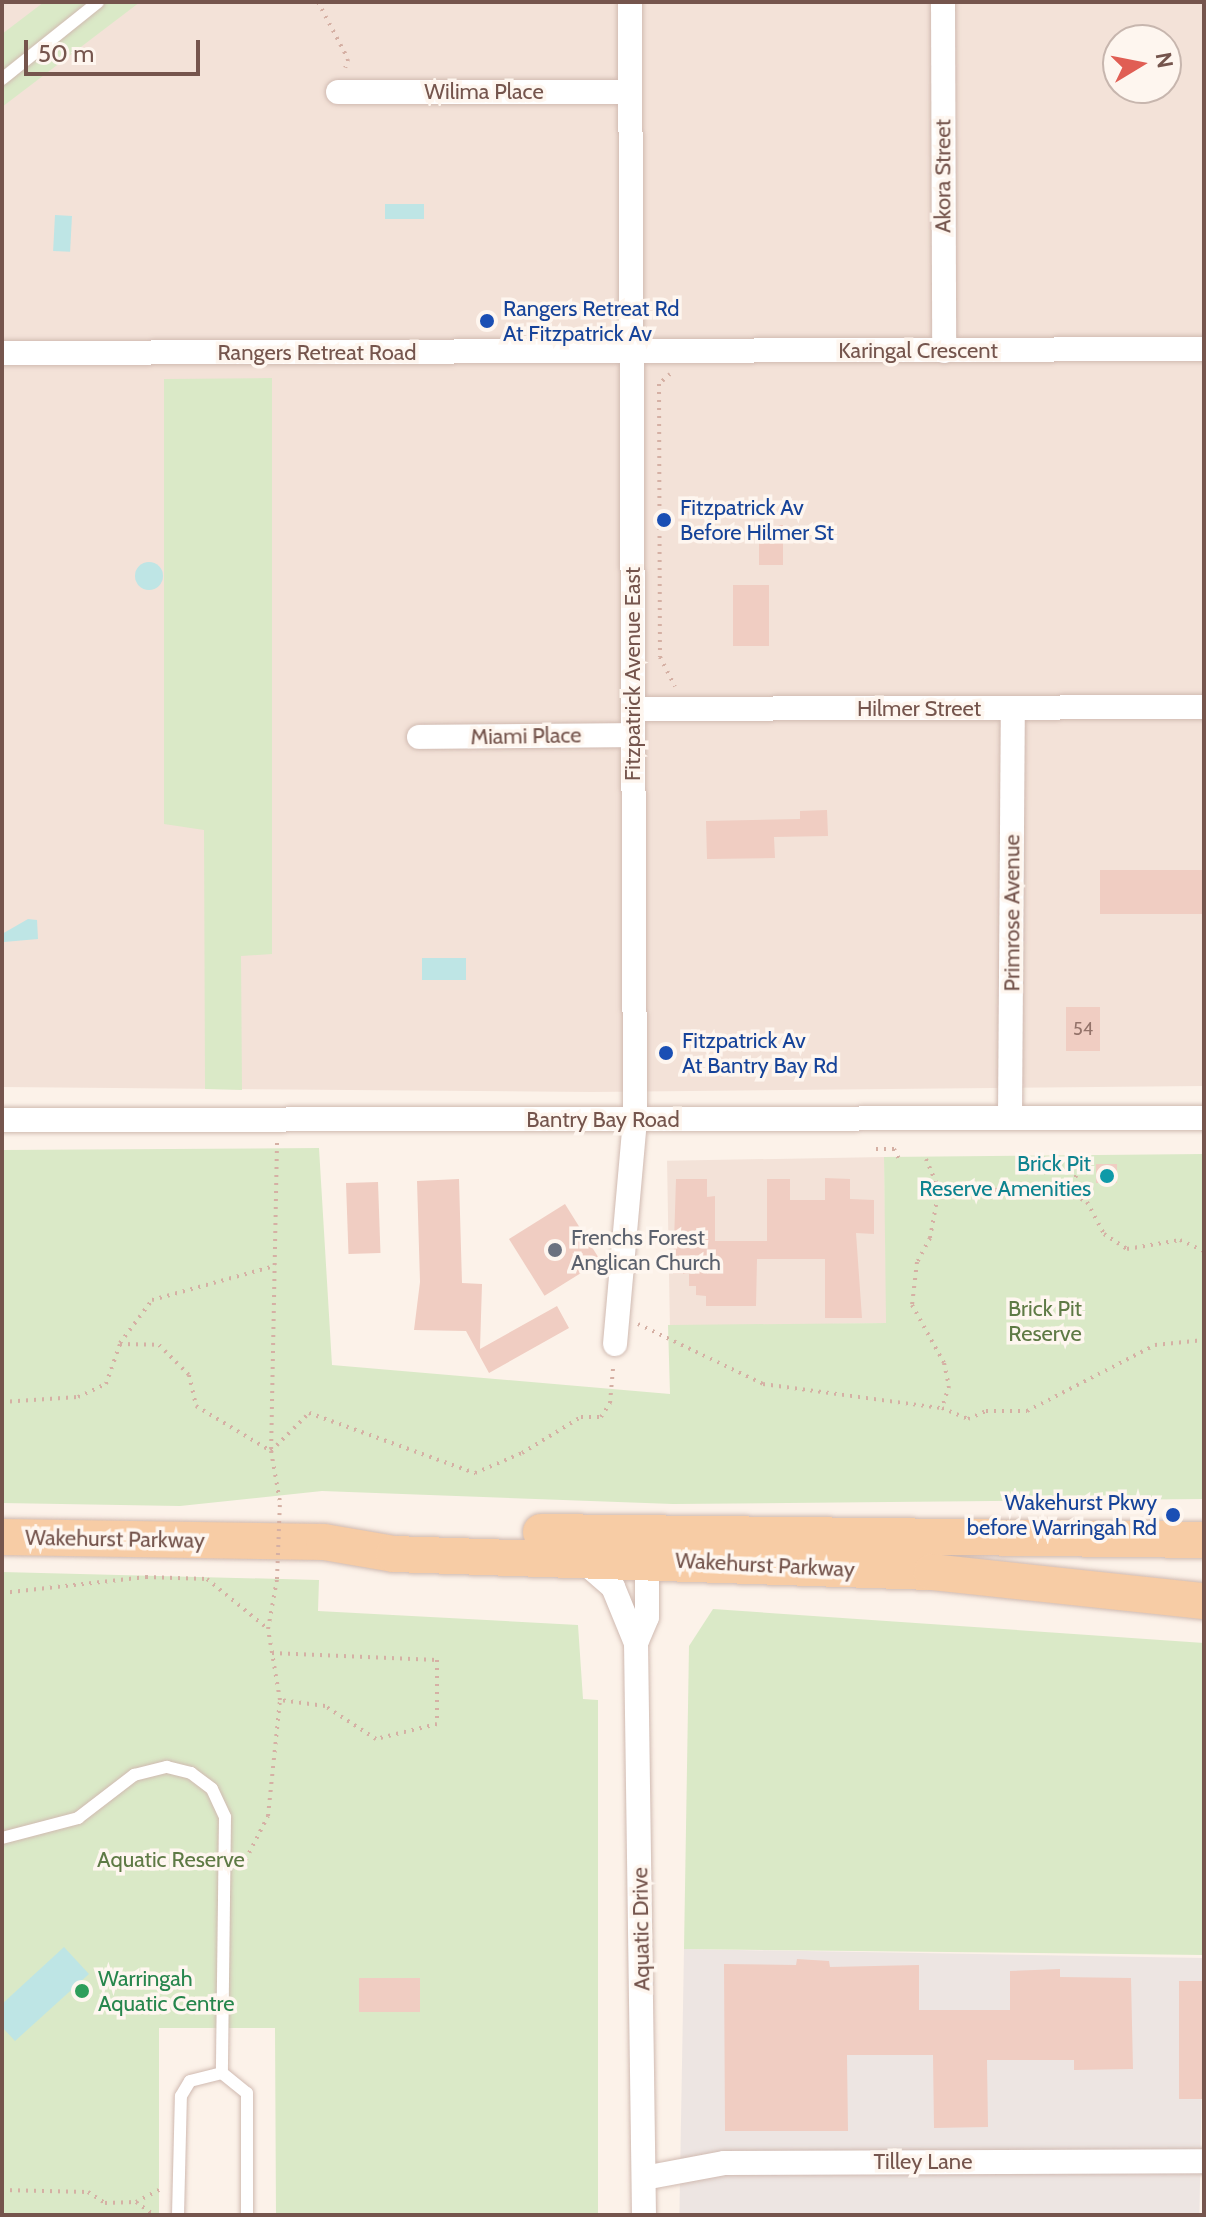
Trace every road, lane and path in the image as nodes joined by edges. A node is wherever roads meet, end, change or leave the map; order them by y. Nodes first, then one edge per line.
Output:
1 (98, 2) edge
2 (318, 2) edge
3 (630, 2) edge
4 (943, 2) edge
5 (2, 79) edge
6 (338, 92) joint
7 (630, 92) junction
8 (1204, 349) edge
9 (944, 351) junction
10 (633, 352) junction
11 (2, 353) edge
12 (670, 374) dead end
13 (676, 679) dead end
14 (1204, 707) edge
15 (633, 709) junction
16 (1013, 709) junction
17 (633, 735) junction
18 (419, 737) dead end
19 (1010, 1117) junction
20 (1204, 1118) edge
21 (2, 1120) edge
22 (635, 1120) junction
23 (275, 1121) junction
24 (876, 1149) dead end
25 (899, 1159) dead end
26 (926, 1159) dead end
27 (1086, 1159) dead end
28 (938, 1191) junction
29 (1067, 1191) junction
30 (1204, 1251) edge
31 (275, 1266) junction
32 (617, 1317) junction
33 (1204, 1340) edge
34 (120, 1344) junction
35 (615, 1344) joint
36 (2, 1402) edge
37 (942, 1408) junction
38 (271, 1451) junction
39 (2, 1537) edge
40 (1204, 1540) edge
41 (324, 1542) junction
42 (647, 1546) junction
43 (578, 1557) junction
44 (2, 1593) edge
45 (1204, 1601) edge
46 (268, 1629) junction
47 (636, 1643) junction
48 (272, 1653) junction
49 (280, 1700) junction
50 (2, 1838) edge
51 (224, 1869) junction
52 (222, 2073) junction
53 (1204, 2161) edge
54 (644, 2178) junction
55 (179, 2179) junction
56 (2, 2190) edge
57 (136, 2202) junction
58 (154, 2215) edge
59 (178, 2215) edge
60 (247, 2215) edge
61 (644, 2215) edge

1 - 5 lane
2 - 6 path
3 - 7 street, Fitzpatrick Avenue East
4 - 9 street, Akora Street
6 - 7 street, Wilima Place
7 - 10 street, Fitzpatrick Avenue East
8 - 9 street, Karingal Crescent
9 - 10 street, Karingal Crescent
10 - 11 street, Rangers Retreat Road
10 - 15 street, Fitzpatrick Avenue East
12 - 13 path
14 - 16 street, Hilmer Street
15 - 16 street, Hilmer Street
15 - 17 street, Fitzpatrick Avenue East
16 - 19 street, Primrose Avenue
17 - 18 street, Miami Place
17 - 22 street, Fitzpatrick Avenue East
19 - 20 street, Bantry Bay Road
19 - 22 street, Bantry Bay Road
21 - 23 street, Bantry Bay Road
22 - 23 street, Bantry Bay Road
22 - 32 street, Fitzpatrick Avenue East
23 - 31 path
24 - 25 path
26 - 28 path
27 - 29 path
28 - 29 path
28 - 37 path
29 - 30 path
31 - 34 path
31 - 38 path
32 - 35 street, Fitzpatrick Avenue East
32 - 37 path
33 - 37 path
34 - 36 path
34 - 38 path
35 - 38 path
38 - 46 path, bridge
39 - 41 main road, Wakehurst Parkway
40 - 42 main road, Wakehurst Parkway
41 - 42 main road, Wakehurst Parkway
41 - 43 main road, Wakehurst Parkway
42 - 43 main road, Wakehurst Parkway
42 - 45 main road, Wakehurst Parkway
42 - 47 street, Aquatic Drive
43 - 47 street, Aquatic Drive
44 - 46 path
46 - 48 path
47 - 54 street, Aquatic Drive
48 - 49 path
48 - 49 path
49 - 51 path
50 - 51 lane
51 - 52 lane
52 - 55 lane
52 - 60 lane
53 - 54 street, Tilley Lane
54 - 61 street, Aquatic Drive
55 - 57 path
55 - 59 lane
56 - 57 path
57 - 58 path

